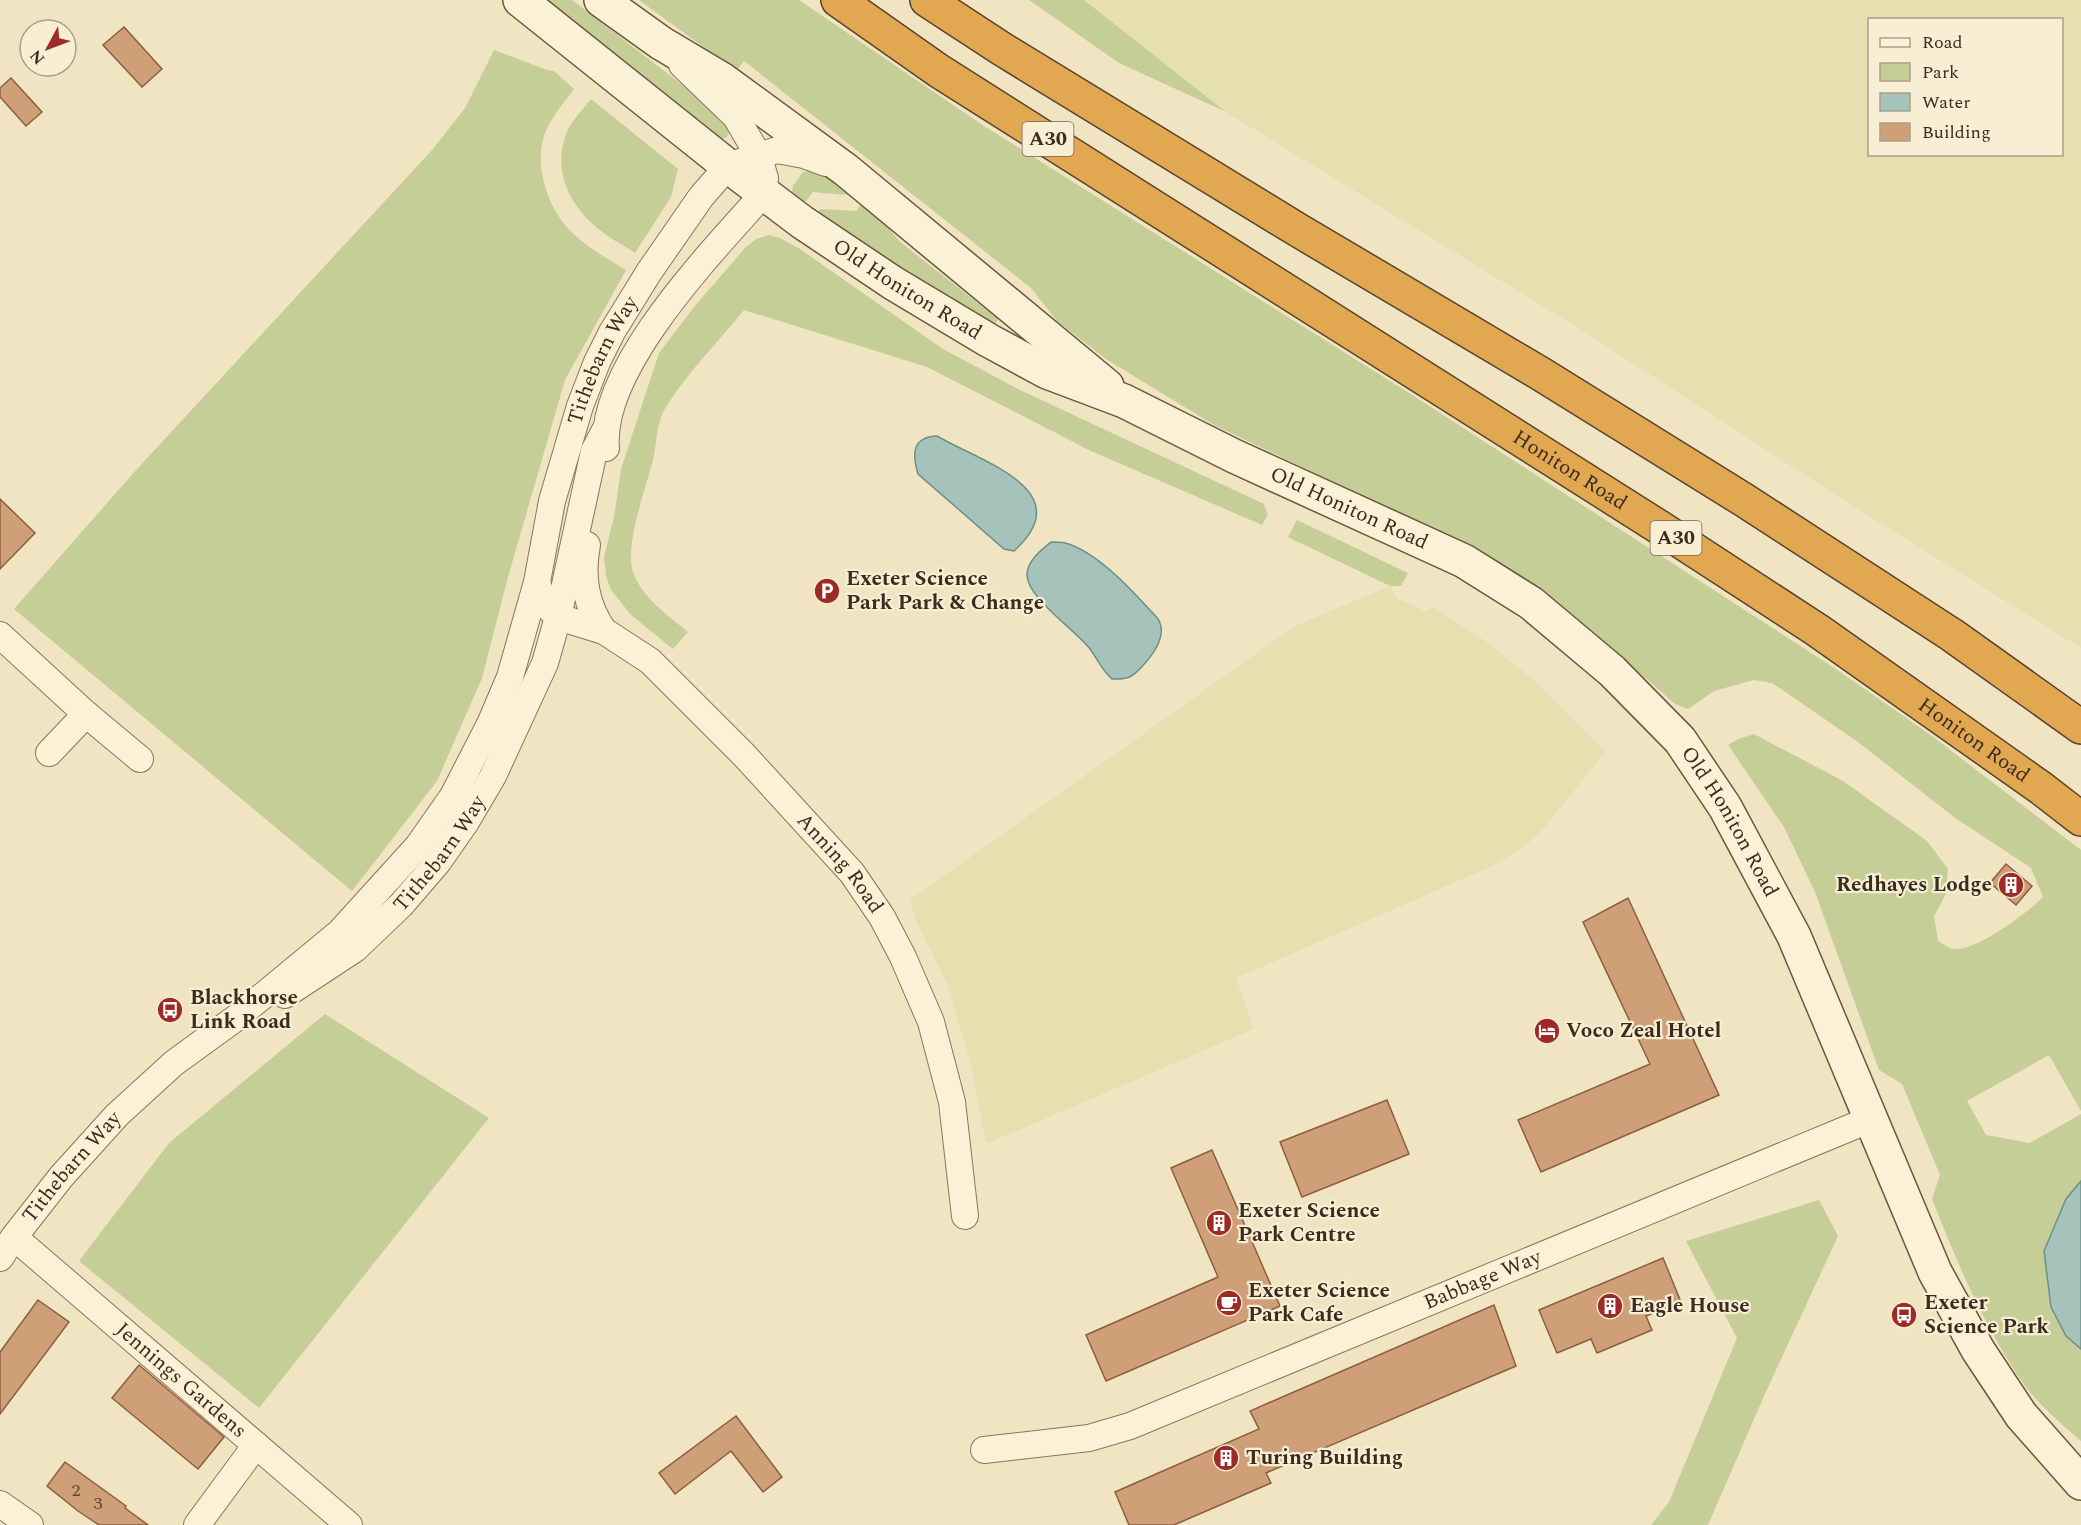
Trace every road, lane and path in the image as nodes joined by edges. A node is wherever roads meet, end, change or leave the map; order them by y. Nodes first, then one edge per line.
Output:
1 (520, 0) edge
2 (601, 0) edge
3 (838, 0) edge
4 (927, 0) edge
5 (661, 43) junction
6 (758, 155) junction
7 (728, 166) junction
8 (846, 170) junction
9 (764, 193) junction
10 (1125, 401) junction
11 (604, 432) junction
12 (537, 582) junction
13 (558, 617) junction
14 (603, 632) junction
15 (0, 635) edge
16 (510, 677) junction
17 (86, 714) junction
18 (2081, 727) edge
19 (49, 753) dead end
20 (140, 759) dead end
21 (2081, 819) edge
22 (236, 1018) junction
23 (1871, 1119) junction
24 (965, 1216) dead end
25 (14, 1237) junction
26 (0, 1258) edge
27 (256, 1445) junction
28 (995, 1449) dead end
29 (2081, 1482) edge
30 (197, 1525) edge
31 (349, 1525) edge

1 - 7 street, Old Honiton Road
2 - 5 street, Old Honiton Road
3 - 21 highway, Honiton Road / A30
4 - 18 highway, A30
5 - 6 street, Old Honiton Road
5 - 8 street, Old Honiton Road
6 - 7 street, Old Honiton Road
6 - 8 street, Old Honiton Road
6 - 9 street, Old Honiton Road
7 - 9 street, Old Honiton Road
7 - 12 street, Tithebarn Way
8 - 10 street, Old Honiton Road
9 - 10 street, Old Honiton Road
9 - 11 street, Tithebarn Way
10 - 23 street, Old Honiton Road
11 - 13 street, Tithebarn Way
11 - 14 street, Tithebarn Way
12 - 13 street
12 - 16 street, Tithebarn Way
13 - 14 street, Anning Road
13 - 16 street, Tithebarn Way
13 - 22 street, Tithebarn Way
14 - 24 street, Anning Road
15 - 17 street
16 - 22 street, Tithebarn Way
17 - 19 street
17 - 20 street
22 - 25 street, Tithebarn Way
23 - 28 street, Babbage Way
23 - 29 street, Old Honiton Road
25 - 26 street, Tithebarn Way
25 - 27 street, Jennings Gardens
27 - 30 street
27 - 31 street, Jennings Gardens

